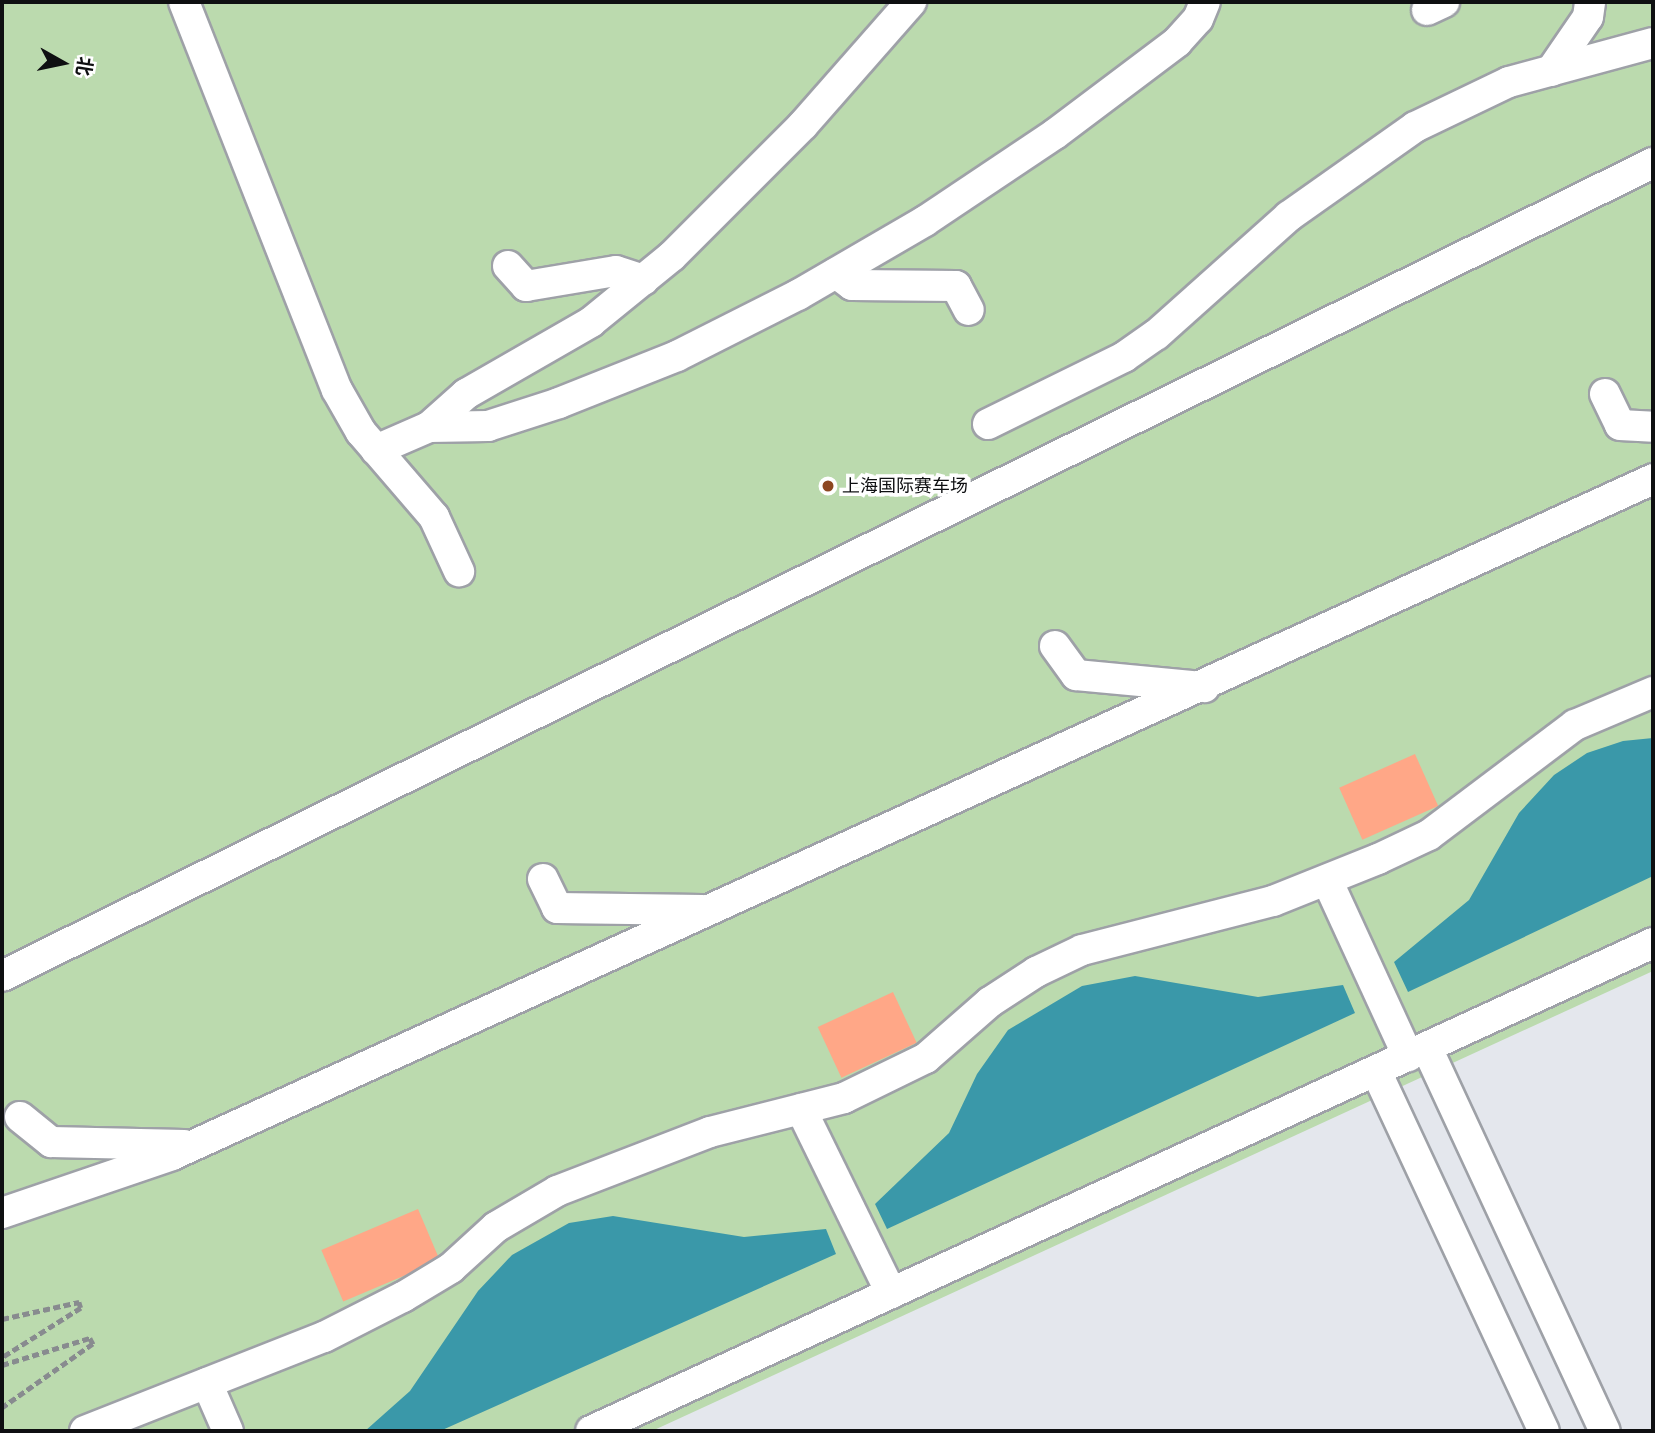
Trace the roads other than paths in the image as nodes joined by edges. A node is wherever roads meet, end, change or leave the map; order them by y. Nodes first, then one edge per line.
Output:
1 (184, 2) edge
2 (911, 2) edge
3 (1205, 2) edge
4 (1590, 2) edge
5 (1653, 43) edge
6 (1551, 71) junction
7 (1653, 163) edge
8 (508, 266) dead end
9 (836, 272) junction
10 (645, 280) junction
11 (969, 310) dead end
12 (1605, 394) dead end
13 (988, 424) dead end
14 (429, 427) junction
15 (1653, 427) edge
16 (376, 450) junction
17 (1653, 479) edge
18 (459, 571) dead end
19 (1055, 646) dead end
20 (1205, 687) junction
21 (1653, 692) edge
22 (543, 879) dead end
23 (1327, 880) junction
24 (709, 910) junction
25 (1653, 943) edge
26 (2, 976) edge
27 (1418, 1052) junction
28 (1376, 1071) junction
29 (801, 1109) junction
30 (20, 1117) dead end
31 (195, 1145) junction
32 (2, 1213) edge
33 (891, 1293) junction
34 (207, 1383) junction
35 (85, 1431) edge
36 (228, 1431) edge
37 (591, 1431) edge
38 (1544, 1431) edge
39 (1605, 1431) edge

1 - 16 street
2 - 10 street
3 - 9 street
4 - 6 street
5 - 6 street
6 - 13 street
7 - 26 street
8 - 10 street
9 - 11 street
9 - 14 street
10 - 14 street
12 - 15 street
14 - 16 street
16 - 18 street
17 - 20 street
19 - 20 street
20 - 24 street
21 - 23 street
22 - 24 street
23 - 27 street
23 - 29 street
24 - 31 street
25 - 27 street
27 - 28 street
27 - 39 street
28 - 33 street
28 - 38 street
29 - 33 street
29 - 34 street
30 - 31 street
31 - 32 street
33 - 37 street
34 - 35 street
34 - 36 street

